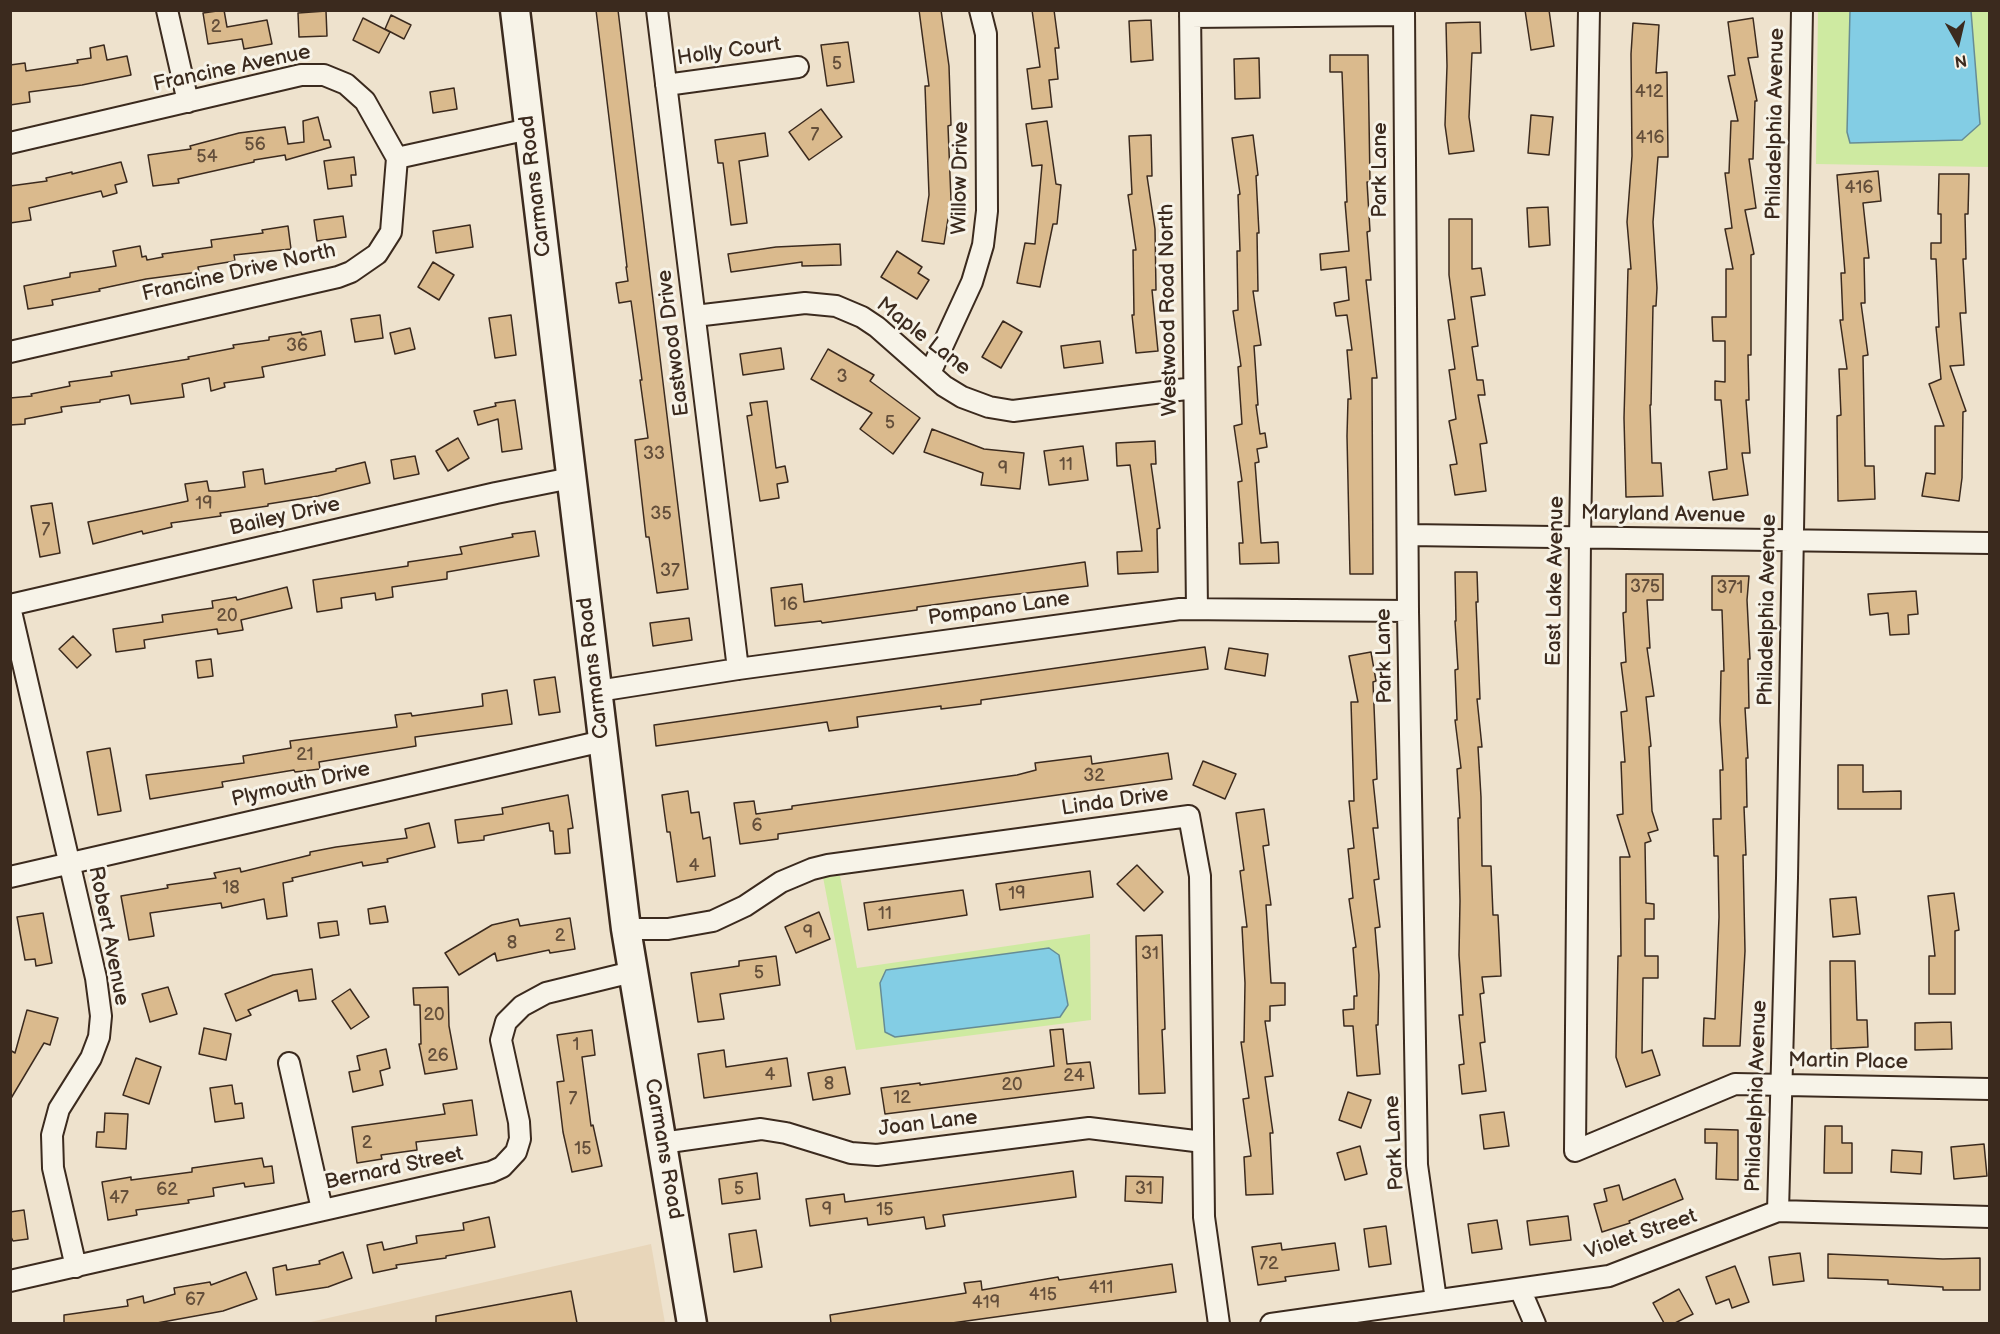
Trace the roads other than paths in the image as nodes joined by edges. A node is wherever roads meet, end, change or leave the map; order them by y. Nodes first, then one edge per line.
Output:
1 (167, 10) edge
2 (515, 10) edge
3 (657, 10) edge
4 (980, 10) edge
5 (1589, 10) edge
6 (1802, 10) edge
7 (1404, 13) edge
8 (1190, 14) edge
9 (798, 67) dead end
10 (666, 85) junction
11 (188, 102) junction
12 (529, 129) junction
13 (10, 143) edge
14 (397, 158) junction
15 (695, 316) junction
16 (10, 352) edge
17 (930, 373) junction
18 (1194, 388) junction
19 (571, 478) junction
20 (1408, 536) junction
21 (1580, 538) junction
22 (1793, 541) junction
23 (1989, 543) edge
24 (10, 606) edge
25 (1197, 609) junction
26 (1408, 611) junction
27 (738, 669) junction
28 (598, 691) junction
29 (603, 741) junction
30 (69, 863) junction
31 (10, 877) edge
32 (626, 929) junction
33 (632, 972) junction
34 (288, 1063) dead end
35 (1782, 1085) junction
36 (1989, 1089) edge
37 (1203, 1142) junction
38 (662, 1143) junction
39 (1575, 1151) joint
40 (322, 1209) junction
41 (1778, 1210) junction
42 (1989, 1217) edge
43 (76, 1267) junction
44 (10, 1281) edge
45 (1520, 1289) junction
46 (1436, 1300) junction
47 (692, 1323) edge
48 (1219, 1323) edge
49 (1271, 1323) edge
50 (1535, 1323) edge

1 - 11 street
2 - 12 street, Carmans Road
3 - 10 street, Eastwood Drive
4 - 17 street, Willow Drive
5 - 21 street, East Lake Avenue
6 - 22 street, Philadelphia Avenue
7 - 8 street
7 - 20 street, Park Lane
8 - 18 street, Westwood Road North
9 - 10 street, Holly Court
10 - 15 street, Eastwood Drive
11 - 13 street, Francine Avenue
11 - 14 street, Francine Avenue
12 - 14 street
12 - 19 street, Carmans Road
14 - 16 street, Francine Drive North
15 - 17 street, Maple Lane
15 - 27 street, Eastwood Drive
17 - 18 street, Maple Lane
18 - 25 street, Westwood Road North
19 - 24 street, Bailey Drive
19 - 28 street, Carmans Road
20 - 21 street, Maryland Avenue
20 - 26 street, Park Lane
21 - 22 street, Maryland Avenue
21 - 39 street, East Lake Avenue
22 - 23 street, Maryland Avenue
22 - 35 street, Philadelphia Avenue
24 - 30 street, Robert Avenue
25 - 26 street, Pompano Lane
25 - 27 street, Pompano Lane
26 - 46 street, Park Lane
27 - 28 street, Pompano Lane
28 - 29 street, Carmans Road
29 - 30 street, Plymouth Drive
29 - 32 street, Carmans Road
30 - 31 street, Plymouth Drive
30 - 43 street, Robert Avenue
32 - 33 street, Carmans Road
32 - 37 street, Linda Drive
33 - 38 street, Carmans Road
33 - 40 street, Bernard Street
34 - 40 street
35 - 36 street, Martin Place
35 - 39 street, Martin Place
35 - 41 street, Philadelphia Avenue
37 - 38 street, Joan Lane
37 - 48 street, Linda Drive
38 - 47 street, Carmans Road
40 - 43 street, Bernard Street
41 - 42 street, Violet Street
41 - 45 street, Violet Street
43 - 44 street, Bernard Street
45 - 46 street, Violet Street
45 - 50 street
46 - 49 street, Violet Street

